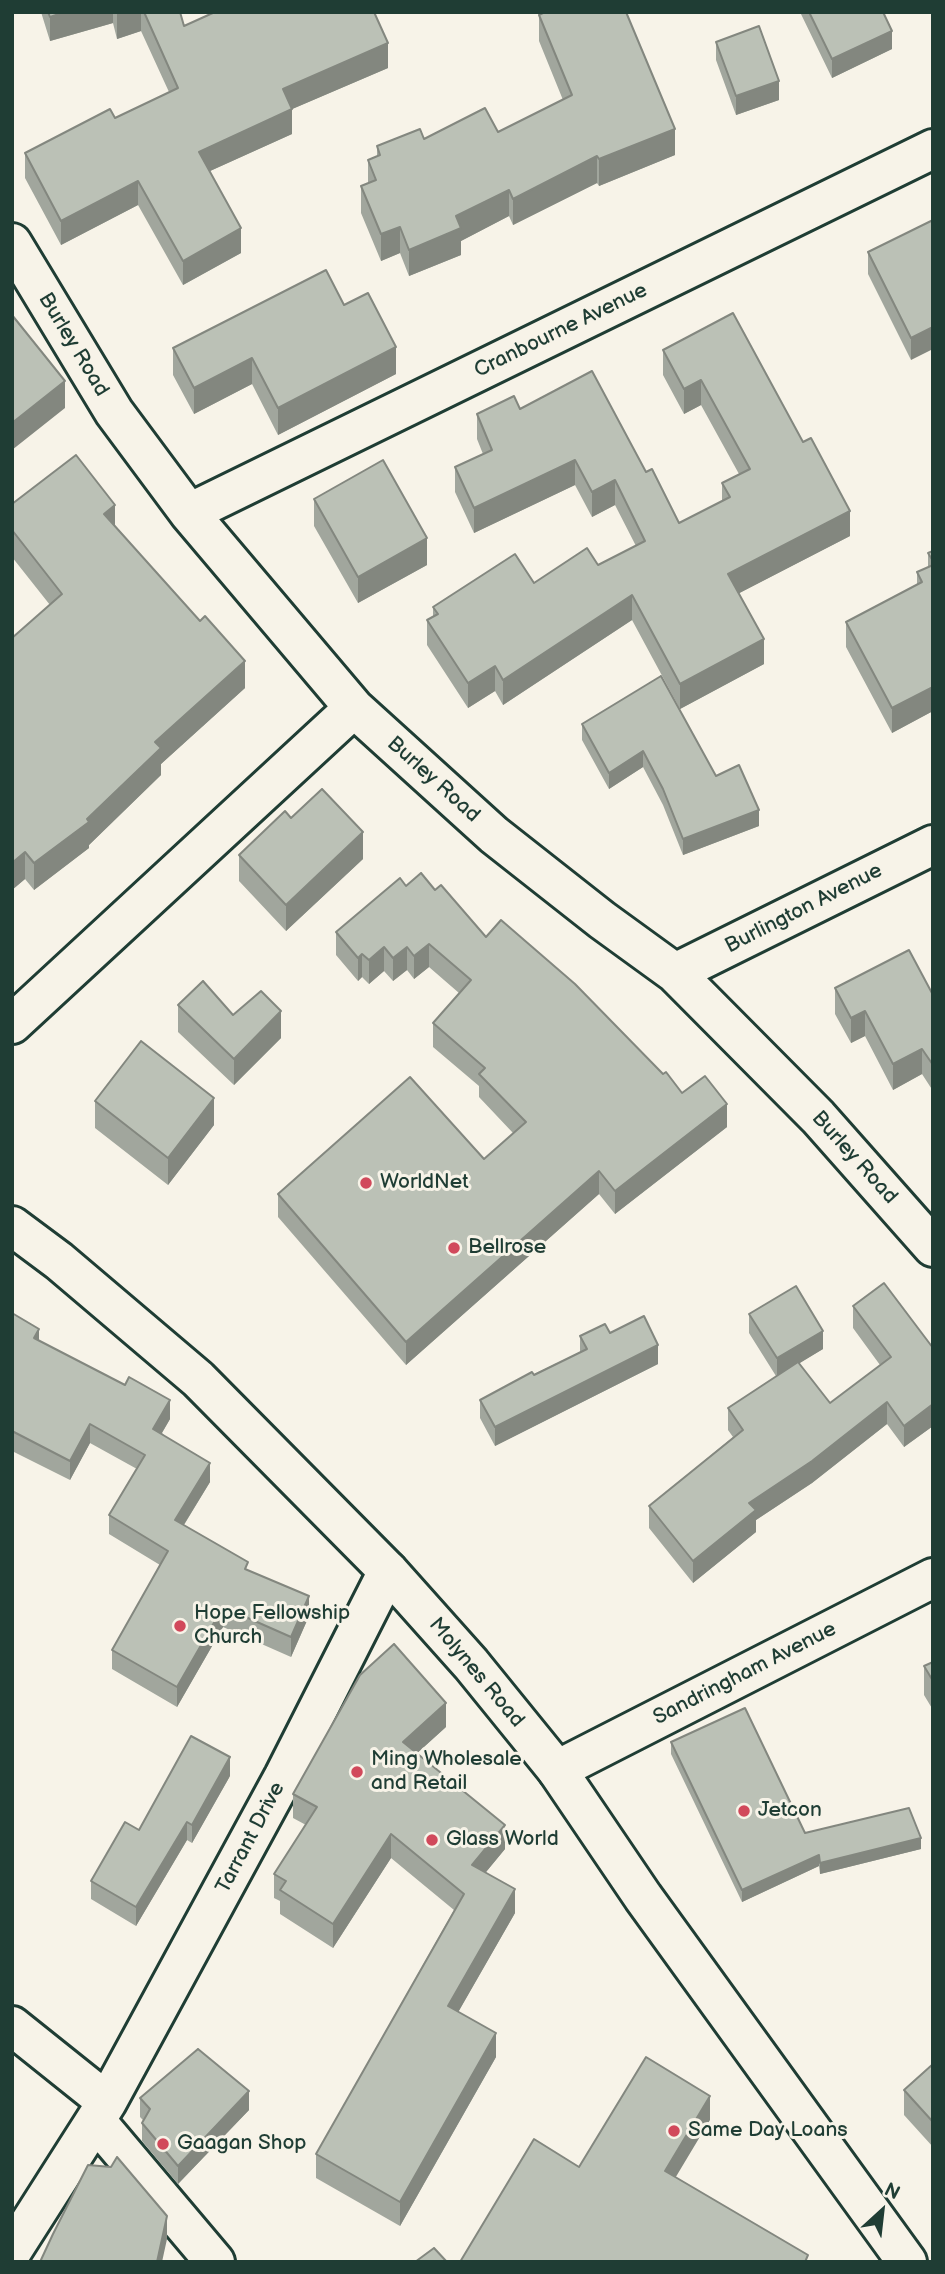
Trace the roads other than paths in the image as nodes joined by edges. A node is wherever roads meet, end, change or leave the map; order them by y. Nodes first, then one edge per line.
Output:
1 (933, 149) edge
2 (12, 243) edge
3 (189, 513) junction
4 (354, 708) junction
5 (933, 845) edge
6 (675, 973) junction
7 (12, 1024) edge
8 (12, 1226) edge
9 (933, 1247) edge
10 (388, 1571) junction
11 (933, 1578) edge
12 (556, 1770) junction
13 (12, 2026) edge
14 (102, 2111) junction
15 (12, 2251) edge
16 (215, 2262) edge
17 (907, 2262) edge

1 - 3 street, Cranbourne Avenue
2 - 3 street, Burley Road
3 - 4 street, Burley Road
4 - 6 street, Burley Road
4 - 7 street
5 - 6 street, Burlington Avenue
6 - 9 street, Burley Road
8 - 10 street, Molynes Road
10 - 12 street, Molynes Road
10 - 14 street, Tarrant Drive
11 - 12 street, Sandringham Avenue
12 - 17 street, Molynes Road
13 - 14 street
14 - 15 street, Tarrant Drive
14 - 16 street

